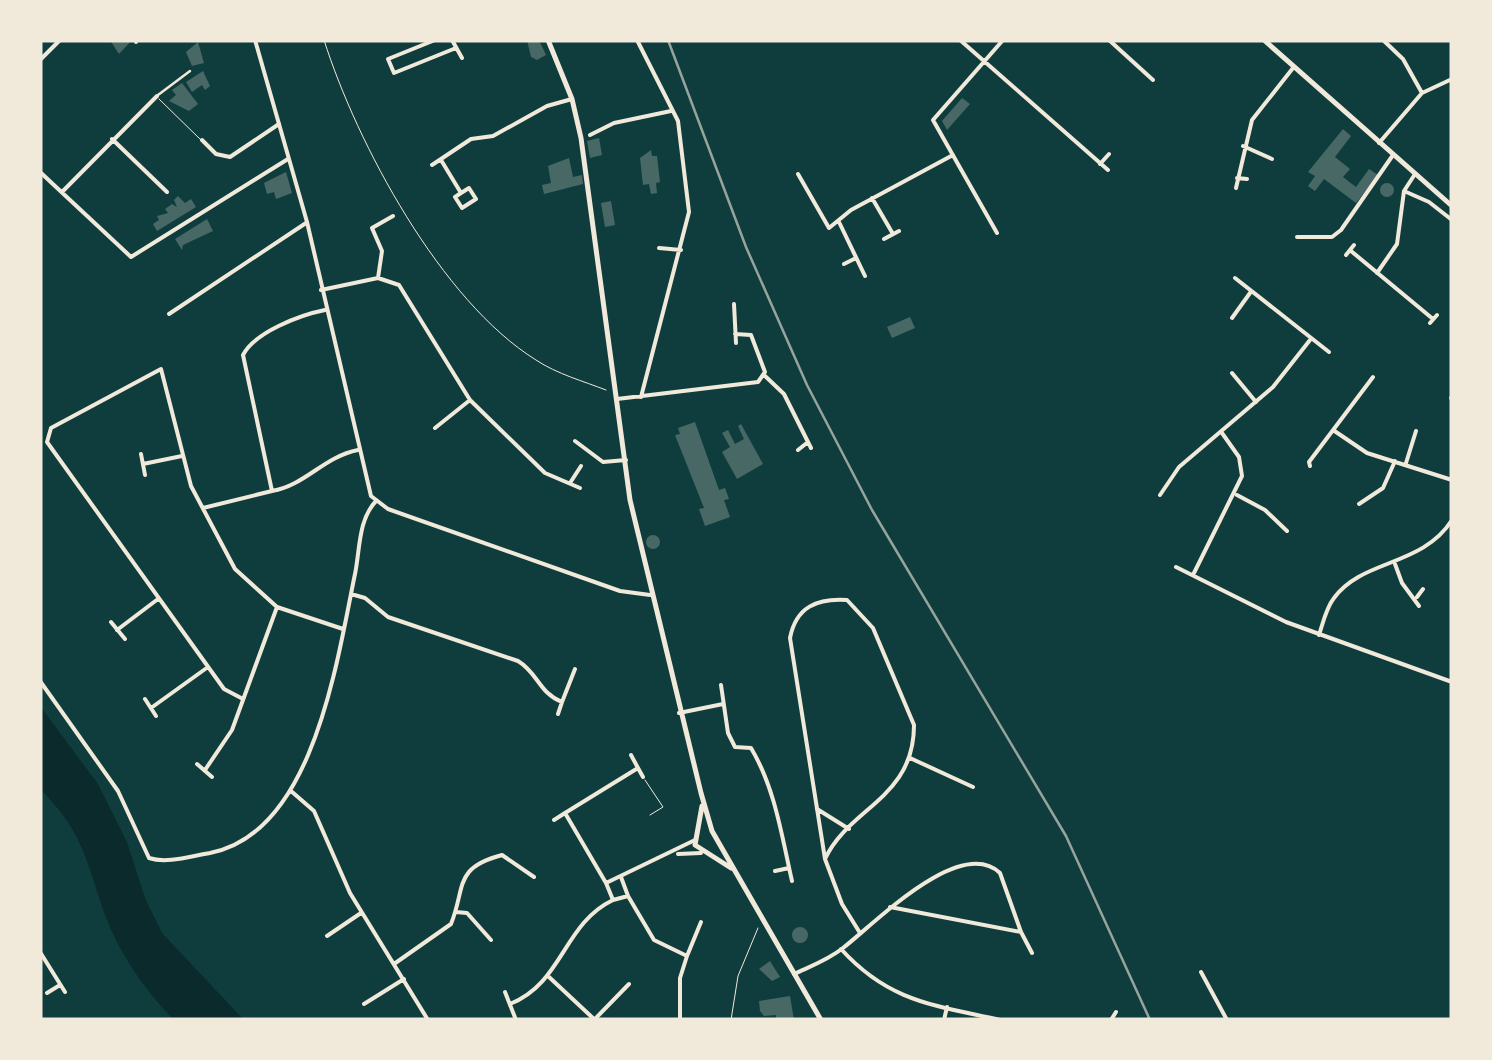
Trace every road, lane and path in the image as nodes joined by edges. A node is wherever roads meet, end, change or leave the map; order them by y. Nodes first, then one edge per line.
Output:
1 (60, 40) edge
2 (255, 40) edge
3 (324, 40) edge
4 (435, 40) edge
5 (452, 40) edge
6 (548, 40) edge
7 (638, 40) edge
8 (960, 40) edge
9 (1003, 40) edge
10 (1109, 40) edge
11 (1264, 40) edge
12 (1383, 40) edge
13 (456, 48) junction
14 (462, 58) dead end
15 (40, 60) edge
16 (984, 61) junction
17 (1293, 68) junction
18 (190, 71) dead end
19 (1452, 78) edge
20 (1153, 80) dead end
21 (1422, 93) junction
22 (157, 96) junction
23 (572, 99) junction
24 (671, 111) junction
25 (279, 124) junction
26 (590, 135) dead end
27 (112, 140) junction
28 (202, 140) joint
29 (1379, 143) junction
30 (1243, 146) junction
31 (1109, 154) dead end
32 (1393, 155) junction
33 (953, 156) junction
34 (289, 158) junction
35 (441, 160) junction
36 (1100, 164) junction
37 (1262, 164) dead end
38 (432, 165) dead end
39 (1108, 170) dead end
40 (40, 172) edge
41 (798, 174) dead end
42 (1415, 174) junction
43 (1237, 178) junction
44 (1248, 179) dead end
45 (1236, 188) dead end
46 (1404, 191) junction
47 (62, 192) junction
48 (167, 192) dead end
49 (462, 193) dead end
50 (872, 198) junction
51 (1452, 206) edge
52 (393, 216) dead end
53 (1452, 220) edge
54 (307, 222) junction
55 (839, 222) junction
56 (996, 234) dead end
57 (1298, 237) dead end
58 (884, 239) dead end
59 (660, 248) dead end
60 (681, 250) junction
61 (1350, 250) dead end
62 (856, 258) junction
63 (844, 264) dead end
64 (1377, 272) junction
65 (866, 276) dead end
66 (378, 278) junction
67 (1235, 278) dead end
68 (321, 290) junction
69 (1250, 293) junction
70 (734, 304) dead end
71 (325, 310) junction
72 (169, 314) dead end
73 (1232, 318) dead end
74 (1433, 319) dead end
75 (735, 334) junction
76 (1310, 340) junction
77 (736, 343) dead end
78 (1329, 352) dead end
79 (1232, 373) dead end
80 (764, 375) junction
81 (1372, 377) dead end
82 (617, 397) junction
83 (641, 397) junction
84 (470, 400) junction
85 (1256, 402) junction
86 (436, 428) dead end
87 (1333, 430) junction
88 (1416, 431) dead end
89 (1222, 433) junction
90 (575, 441) dead end
91 (808, 442) junction
92 (811, 448) dead end
93 (358, 450) junction
94 (798, 450) dead end
95 (141, 454) dead end
96 (182, 456) junction
97 (626, 460) junction
98 (1395, 460) junction
99 (1406, 463) junction
100 (143, 464) junction
101 (581, 466) dead end
102 (1310, 466) dead end
103 (145, 475) dead end
104 (1452, 480) edge
105 (570, 484) junction
106 (1156, 485) dead end
107 (580, 488) dead end
108 (1163, 488) junction
109 (1361, 489) dead end
110 (272, 491) junction
111 (1160, 495) dead end
112 (1237, 495) junction
113 (1365, 496) junction
114 (376, 502) junction
115 (1359, 504) dead end
116 (202, 509) junction
117 (1272, 518) junction
118 (1452, 520) edge
119 (1267, 526) dead end
120 (1449, 530) edge
121 (1287, 532) dead end
122 (1395, 564) junction
123 (1176, 567) dead end
124 (1193, 576) junction
125 (1423, 588) dead end
126 (351, 594) junction
127 (650, 596) junction
128 (1417, 597) junction
129 (158, 600) junction
130 (1420, 606) dead end
131 (277, 608) junction
132 (111, 622) dead end
133 (343, 629) junction
134 (118, 630) junction
135 (1320, 635) junction
136 (125, 639) dead end
137 (208, 667) junction
138 (575, 669) dead end
139 (40, 681) edge
140 (1452, 682) edge
141 (721, 686) dead end
142 (243, 699) junction
143 (145, 700) dead end
144 (562, 702) junction
145 (723, 704) junction
146 (151, 708) junction
147 (679, 712) junction
148 (558, 714) dead end
149 (156, 716) dead end
150 (630, 755) dead end
151 (910, 758) junction
152 (197, 764) dead end
153 (638, 768) junction
154 (204, 770) junction
155 (212, 777) dead end
156 (643, 777) joint
157 (973, 787) dead end
158 (291, 791) junction
159 (701, 794) junction
160 (814, 805) junction
161 (565, 813) junction
162 (650, 815) dead end
163 (554, 820) dead end
164 (849, 829) junction
165 (712, 831) junction
166 (697, 836) junction
167 (720, 842) junction
168 (701, 852) junction
169 (673, 854) junction
170 (710, 854) junction
171 (825, 859) junction
172 (789, 868) junction
173 (735, 871) junction
174 (775, 872) dead end
175 (534, 877) dead end
176 (620, 877) junction
177 (792, 882) dead end
178 (606, 883) junction
179 (628, 896) junction
180 (613, 900) junction
181 (890, 908) junction
182 (456, 912) junction
183 (362, 913) junction
184 (762, 920) junction
185 (700, 922) dead end
186 (1021, 932) junction
187 (860, 933) junction
188 (327, 936) dead end
189 (491, 940) dead end
190 (841, 950) junction
191 (40, 952) edge
192 (1032, 953) dead end
193 (687, 956) junction
194 (394, 964) junction
195 (1201, 972) dead end
196 (794, 974) junction
197 (550, 977) junction
198 (404, 979) junction
199 (629, 984) dead end
200 (60, 985) junction
201 (65, 992) dead end
202 (505, 992) dead end
203 (622, 992) junction
204 (46, 993) dead end
205 (628, 998) dead end
206 (364, 1004) dead end
207 (510, 1004) junction
208 (947, 1007) junction
209 (1116, 1012) dead end
210 (428, 1020) edge
211 (516, 1020) edge
212 (594, 1020) edge
213 (680, 1020) edge
214 (730, 1020) edge
215 (821, 1020) edge
216 (944, 1020) edge
217 (1000, 1020) edge
218 (1110, 1020) edge
219 (1226, 1020) edge

1 - 15 street
2 - 25 street
3 - 82 path
4 - 13 street
5 - 13 street
6 - 23 main road
7 - 24 street
8 - 16 street
9 - 16 street
10 - 20 street
11 - 17 main road
12 - 21 street
13 - 14 street
16 - 33 street
16 - 36 street
17 - 29 main road
17 - 30 street
18 - 22 street
19 - 21 street
21 - 29 street
22 - 27 street
22 - 28 lane
23 - 35 street
23 - 82 main road
24 - 26 street
24 - 60 street
25 - 28 street
25 - 34 street
27 - 47 street
27 - 48 street
29 - 32 main road
30 - 37 street
30 - 43 street
31 - 36 street
32 - 42 main road
32 - 57 street
33 - 50 street
33 - 56 street
34 - 47 street
34 - 54 street
35 - 38 street
35 - 49 street
36 - 39 street
40 - 47 street
41 - 55 street
42 - 46 street
42 - 51 main road
43 - 44 street
43 - 45 street
46 - 53 street
46 - 64 street
50 - 55 street
50 - 58 street
52 - 66 street
54 - 68 street
54 - 72 street
55 - 62 street
59 - 60 street
60 - 83 street
61 - 64 street
62 - 63 street
62 - 65 street
64 - 74 street
66 - 68 street
66 - 84 street
67 - 69 street
68 - 71 street
69 - 73 street
69 - 76 street
70 - 75 street
71 - 93 street
71 - 110 street
75 - 77 street
75 - 80 street
76 - 78 street
76 - 85 street
79 - 85 street
80 - 83 street
80 - 91 street
81 - 87 street
82 - 83 street
82 - 97 main road
84 - 86 street
84 - 105 street
85 - 89 street
87 - 98 street
87 - 102 street
88 - 99 street
89 - 108 street
89 - 112 street
90 - 97 street
91 - 92 street
91 - 94 street
93 - 110 street
93 - 114 street
95 - 100 street
96 - 100 street
96 - 116 street
96 - 129 street
97 - 127 main road
98 - 99 street
98 - 113 street
99 - 104 street
100 - 103 street
101 - 105 street
105 - 107 street
106 - 108 street
108 - 111 street
109 - 113 street
110 - 116 street
112 - 117 street
112 - 124 street
113 - 115 street
114 - 126 street
114 - 127 street
116 - 131 street
117 - 119 street
117 - 121 street
118 - 120 street
120 - 122 street
122 - 128 street
122 - 135 street
123 - 124 street
124 - 135 street
125 - 128 street
126 - 133 street
126 - 144 street
127 - 147 main road
128 - 130 street
129 - 134 street
129 - 137 street
131 - 133 street
131 - 142 street
132 - 134 street
133 - 158 street
134 - 136 street
135 - 140 street
137 - 142 street
137 - 146 street
138 - 144 street
139 - 158 street
141 - 145 street
142 - 154 street
143 - 146 street
144 - 148 street
145 - 147 street
145 - 172 street
146 - 149 street
147 - 159 main road
150 - 153 street
151 - 157 street
151 - 160 street
151 - 164 street
152 - 154 street
153 - 156 street
153 - 161 street
154 - 155 street
156 - 162 lane
158 - 183 street
159 - 165 main road
159 - 166 main road
160 - 164 street
160 - 171 street
161 - 163 street
161 - 178 street
164 - 171 street
165 - 166 main road
165 - 167 main road
166 - 168 main road
166 - 169 street
167 - 170 main road
167 - 173 main road
168 - 169 street
168 - 170 main road
169 - 176 street
170 - 173 main road
171 - 187 street
172 - 174 street
172 - 177 street
173 - 184 main road
175 - 182 street
176 - 178 street
176 - 179 street
178 - 180 street
179 - 180 street
179 - 193 street
180 - 197 street
181 - 186 street
181 - 186 street
181 - 187 street
182 - 189 street
182 - 194 street
183 - 188 street
183 - 194 street
184 - 196 main road
184 - 214 path
185 - 193 street
186 - 192 street
187 - 190 street
190 - 196 street
190 - 208 street
191 - 200 street
193 - 213 street
194 - 198 street
195 - 219 street
196 - 215 main road
197 - 207 street
197 - 212 street
198 - 206 street
198 - 210 street
199 - 203 street
200 - 201 street
200 - 204 street
202 - 207 street
203 - 205 street
203 - 212 street
207 - 211 street
208 - 216 street
208 - 217 street
209 - 218 street

